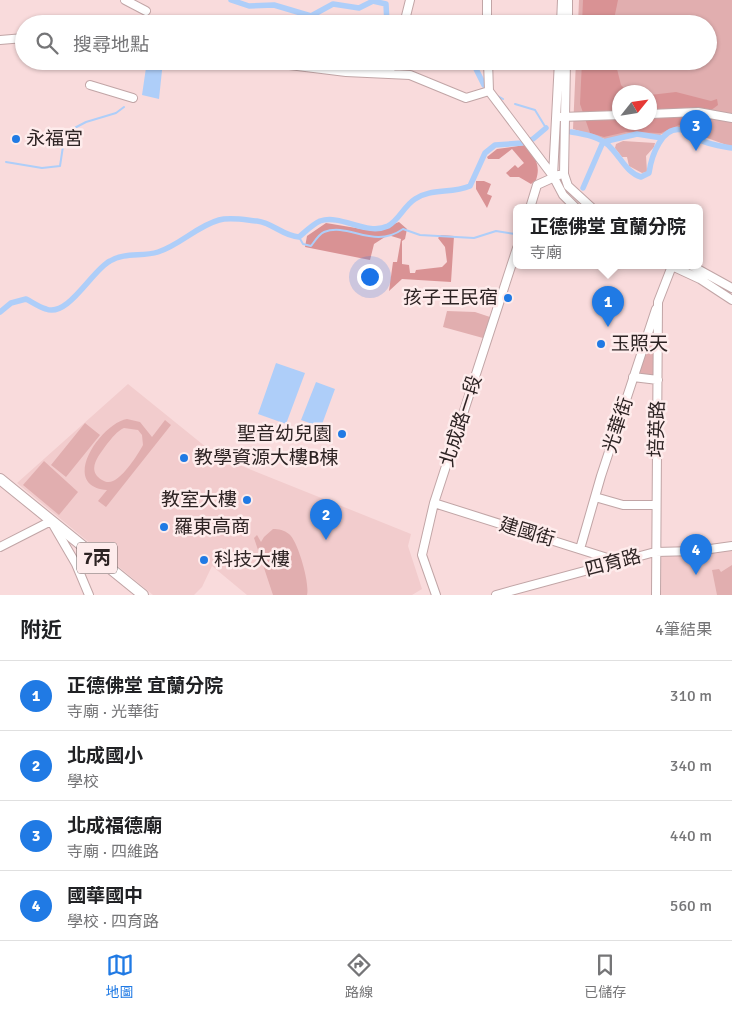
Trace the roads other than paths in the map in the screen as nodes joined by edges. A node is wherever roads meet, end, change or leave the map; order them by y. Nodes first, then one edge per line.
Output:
1 (125, 0) edge
2 (410, 0) edge
3 (488, 0) edge
4 (562, 0) edge
5 (568, 0) edge
6 (146, 12) dead end
7 (406, 15) edge
8 (487, 15) edge
9 (561, 15) edge
10 (568, 15) edge
11 (15, 39) edge
12 (0, 40) edge
13 (330, 70) edge
14 (390, 70) edge
15 (488, 70) edge
16 (559, 70) edge
17 (565, 70) edge
18 (389, 74) junction
19 (90, 85) dead end
20 (489, 91) junction
21 (132, 98) dead end
22 (612, 114) edge
23 (657, 114) edge
24 (560, 117) junction
25 (732, 118) edge
26 (564, 174) junction
27 (554, 176) junction
28 (531, 204) edge
29 (572, 204) edge
30 (588, 204) edge
31 (513, 260) edge
32 (671, 269) edge
33 (678, 269) edge
34 (697, 269) edge
35 (732, 288) edge
36 (732, 300) edge
37 (658, 302) junction
38 (633, 377) junction
39 (658, 380) junction
40 (0, 479) edge
41 (595, 497) junction
42 (434, 503) junction
43 (655, 505) junction
44 (51, 521) junction
45 (732, 546) edge
46 (0, 547) edge
47 (580, 549) junction
48 (655, 552) junction
49 (620, 562) junction
50 (89, 595) edge
51 (143, 595) edge
52 (436, 595) edge
53 (496, 595) edge
54 (656, 595) edge

1 - 6 street
2 - 7 street
3 - 8 street
4 - 9 street
5 - 10 street
11 - 12 street
13 - 18 street
14 - 18 street
15 - 20 street
16 - 24 street
17 - 24 street
18 - 20 street
19 - 21 street
20 - 27 street
22 - 24 street
23 - 25 street
24 - 26 street
24 - 27 street
26 - 27 street
26 - 30 street
27 - 28 street
27 - 29 street
31 - 42 street, 北成路一段
32 - 37 street, 培英路
33 - 36 street
34 - 35 street
37 - 38 street, 光華街
37 - 39 street, 培英路
38 - 39 street
38 - 41 street, 光華街
39 - 43 street, 培英路
40 - 44 main road, 7丙
41 - 43 street
41 - 47 street, 光華街
42 - 47 street, 建國街
42 - 52 street, 北成路一段
43 - 48 street, 培英路
44 - 46 street
44 - 50 street
44 - 51 main road, 7丙
45 - 48 street, 四育路
47 - 49 street, 建國街
48 - 49 street, 四育路
48 - 54 street, 培英路
49 - 53 street, 四育路

